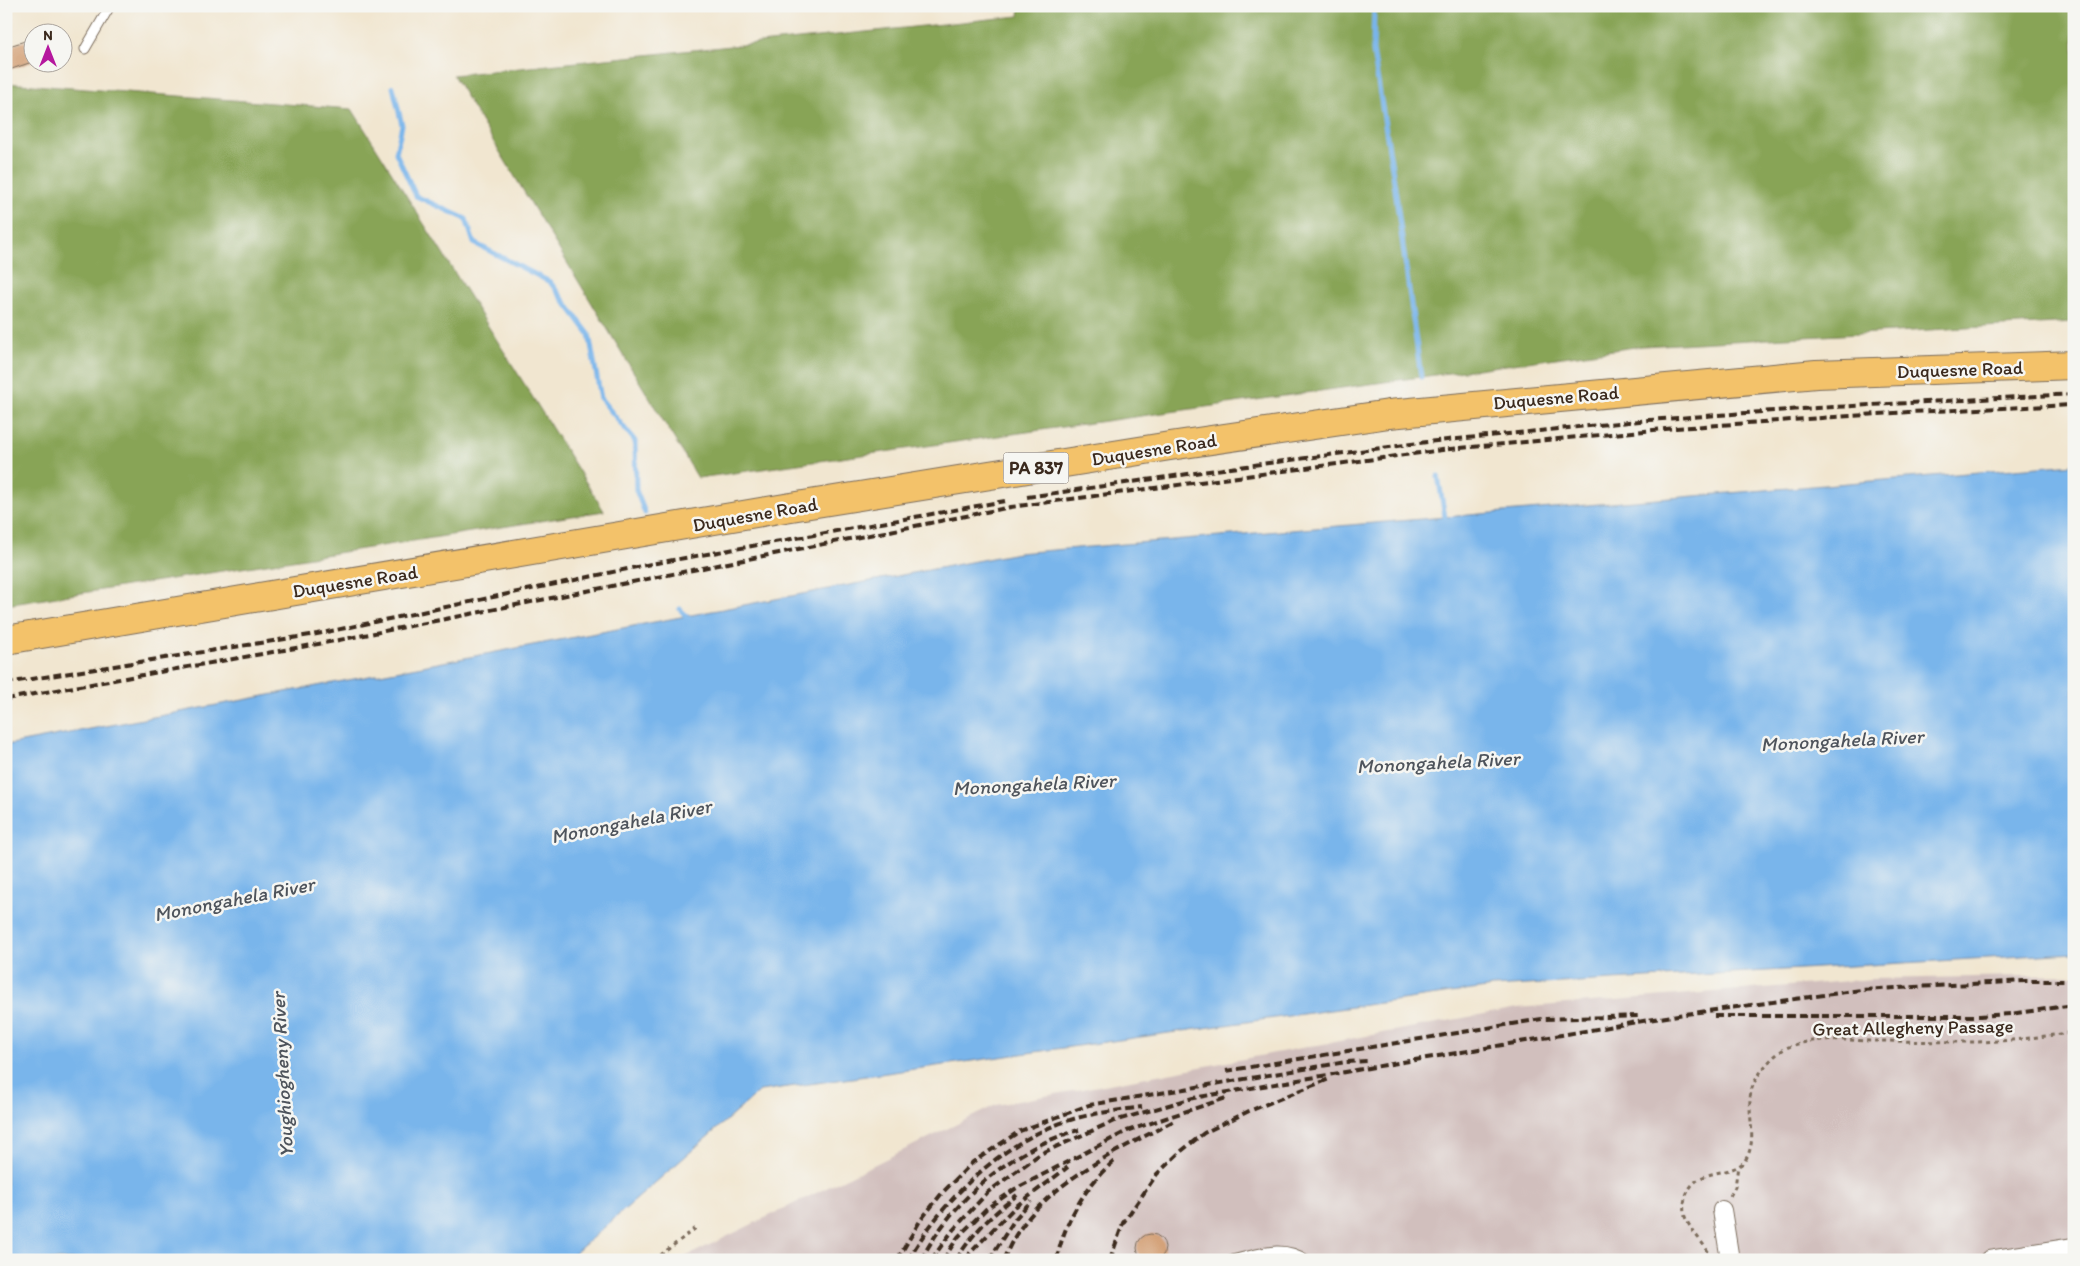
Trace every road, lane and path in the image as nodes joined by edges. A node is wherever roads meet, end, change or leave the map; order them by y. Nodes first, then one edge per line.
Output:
1 (110, 6) edge
2 (85, 49) dead end
3 (2074, 365) edge
4 (6, 640) edge
5 (2074, 1032) edge
6 (1738, 1166) junction
7 (1722, 1210) joint
8 (696, 1228) dead end
9 (2074, 1247) edge
10 (654, 1260) edge
11 (1232, 1260) edge
12 (1307, 1260) edge
13 (1712, 1260) edge
14 (1730, 1260) edge
15 (1989, 1260) edge

1 - 2 lane
3 - 4 main road, Duquesne Road / PA 837
5 - 6 path, Great Allegheny Passage
6 - 7 path, Great Allegheny Passage
6 - 13 path
7 - 14 street
8 - 10 path
9 - 15 street
11 - 12 lane

